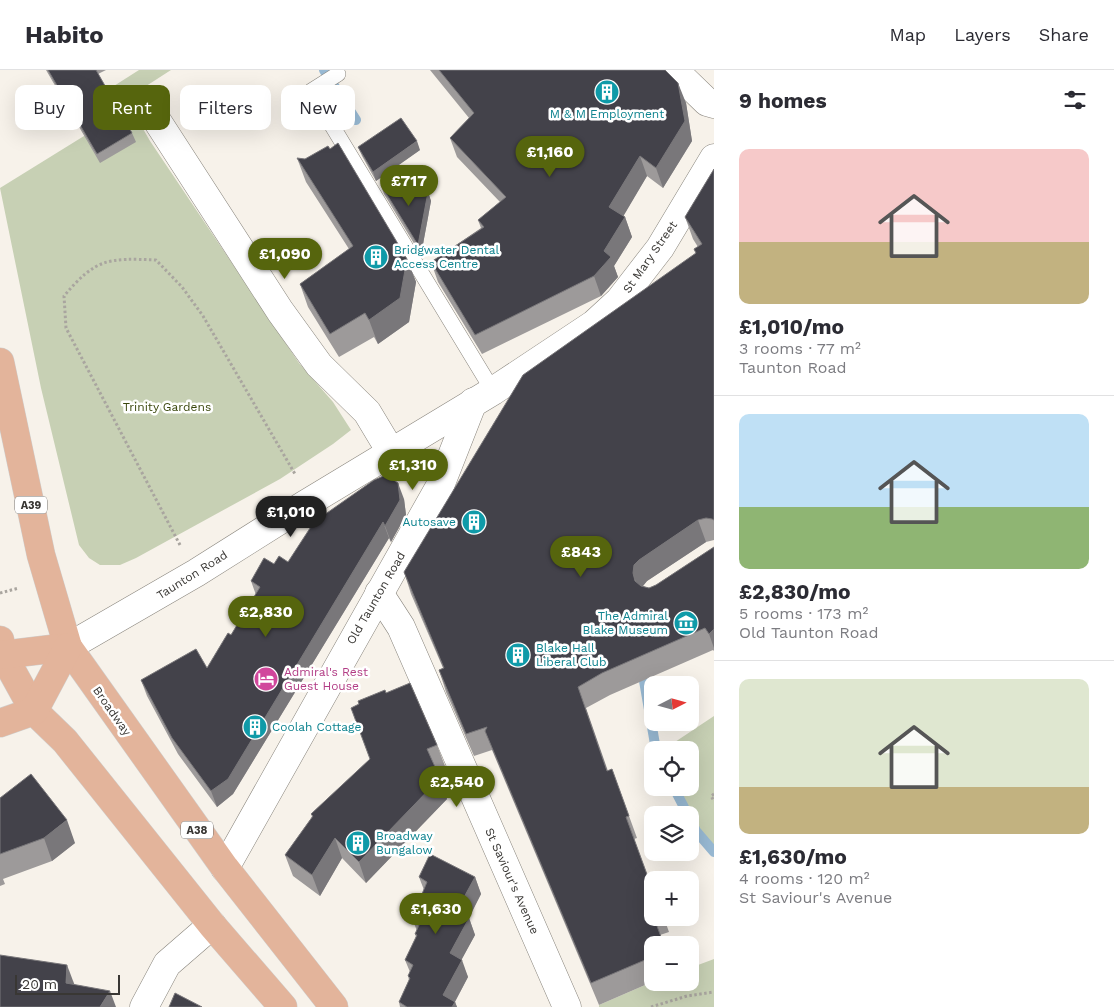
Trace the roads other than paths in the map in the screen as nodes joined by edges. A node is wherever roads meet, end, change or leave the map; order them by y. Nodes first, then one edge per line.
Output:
1 (674, 70) edge
2 (338, 74) dead end
3 (714, 104) edge
4 (163, 130) edge
5 (714, 158) edge
6 (0, 362) edge
7 (483, 396) junction
8 (391, 452) junction
9 (379, 593) junction
10 (68, 647) junction
11 (1, 650) edge
12 (34, 711) junction
13 (0, 723) edge
14 (225, 868) junction
15 (212, 925) junction
16 (144, 1007) edge
17 (283, 1007) edge
18 (334, 1007) edge
19 (567, 1007) edge

1 - 3 street
2 - 7 lane
4 - 8 street
5 - 7 street, St Mary Street
6 - 10 main road, Broadway / A39
7 - 8 street, Taunton Road
7 - 9 street, Old Taunton Road
8 - 10 street, Taunton Road
9 - 14 street, Old Taunton Road
9 - 19 street, St Saviour's Avenue
10 - 11 main road, Taunton Road
10 - 12 main road
10 - 14 main road, Broadway / A38
11 - 12 main road
12 - 13 main road
12 - 15 main road
14 - 18 main road, Broadway / A38
15 - 16 street
15 - 17 main road

